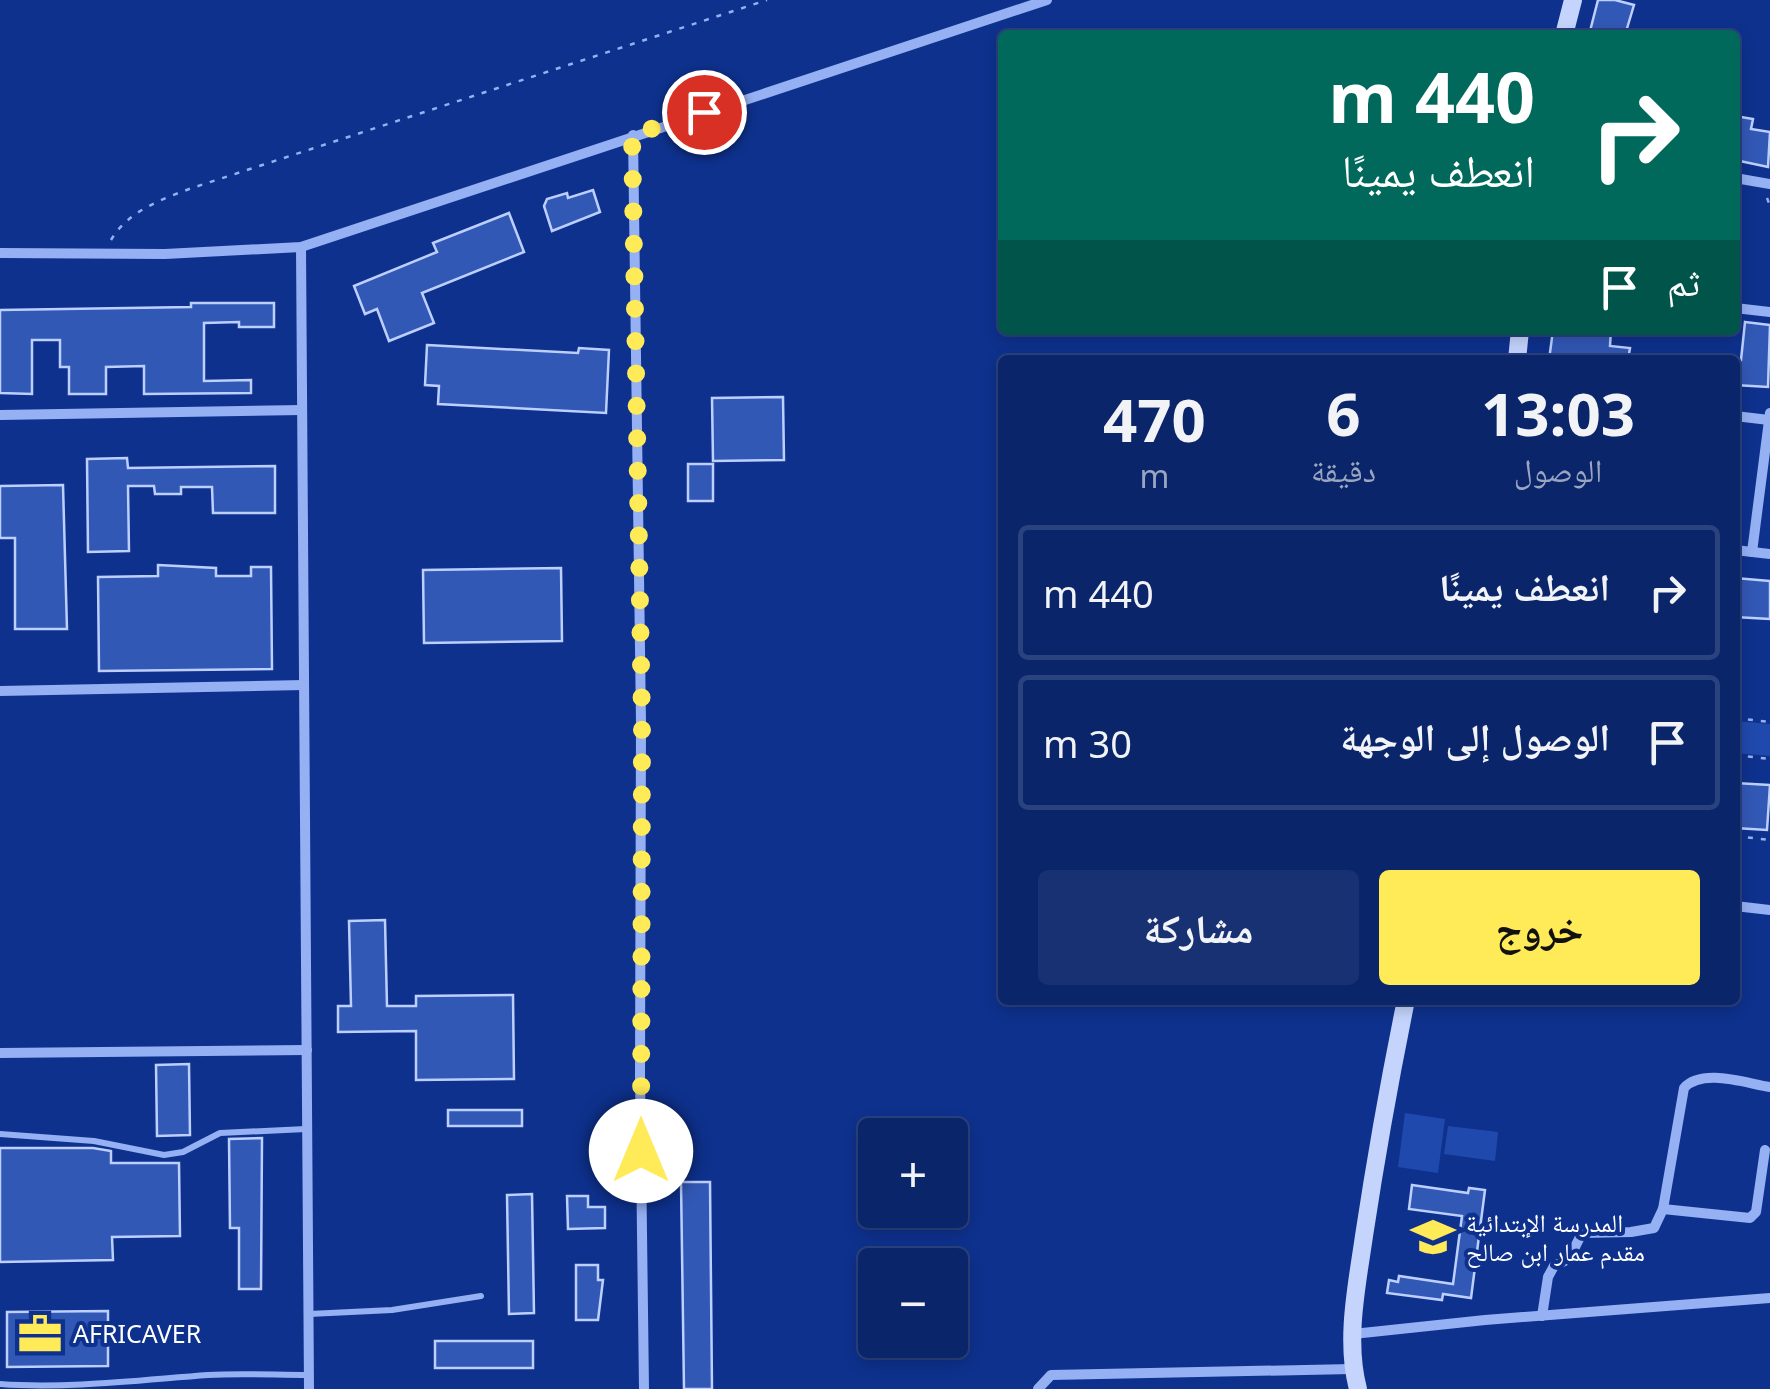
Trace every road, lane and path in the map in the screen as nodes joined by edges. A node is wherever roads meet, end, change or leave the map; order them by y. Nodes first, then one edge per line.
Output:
1 (767, 0) edge
2 (1047, 0) edge
3 (1572, 0) edge
4 (1565, 30) edge
5 (632, 135) junction
6 (1740, 179) edge
7 (1770, 184) edge
8 (300, 247) junction
9 (0, 254) edge
10 (103, 254) junction
11 (1740, 309) edge
12 (1770, 312) edge
13 (302, 410) junction
14 (0, 415) edge
15 (1740, 416) edge
16 (1769, 417) edge
17 (1740, 551) edge
18 (1752, 552) junction
19 (1770, 554) edge
20 (304, 685) junction
21 (0, 690) edge
22 (1740, 719) edge
23 (1770, 722) edge
24 (1740, 757) edge
25 (1770, 760) edge
26 (1740, 837) edge
27 (1770, 840) edge
28 (1740, 907) edge
29 (1770, 910) edge
30 (1405, 1005) edge
31 (307, 1050) junction
32 (0, 1053) edge
33 (1770, 1087) edge
34 (308, 1130) junction
35 (0, 1134) edge
36 (1766, 1150) dead end
37 (1663, 1210) junction
38 (480, 1296) dead end
39 (1770, 1298) edge
40 (308, 1314) junction
41 (1542, 1316) junction
42 (1353, 1334) junction
43 (1352, 1370) junction
44 (309, 1374) junction
45 (0, 1384) edge
46 (309, 1389) edge
47 (644, 1389) edge
48 (1038, 1389) edge
49 (1358, 1389) edge

1 - 10 path
2 - 5 street
3 - 4 street
5 - 8 street
5 - 47 street
6 - 7 street
8 - 10 street
8 - 13 street
9 - 10 street
11 - 12 street
13 - 14 street
13 - 20 street
15 - 16 street
16 - 18 street
17 - 18 street
18 - 19 street
20 - 21 street
20 - 31 street
22 - 23 path
24 - 25 path
26 - 27 path
28 - 29 street
30 - 42 street
31 - 32 street
31 - 34 street
33 - 37 street
34 - 35 lane
34 - 40 street
36 - 37 street
37 - 41 street
38 - 40 lane
39 - 41 street
40 - 44 street
41 - 42 street
42 - 43 street
43 - 48 street
43 - 49 street
44 - 45 lane
44 - 46 street

